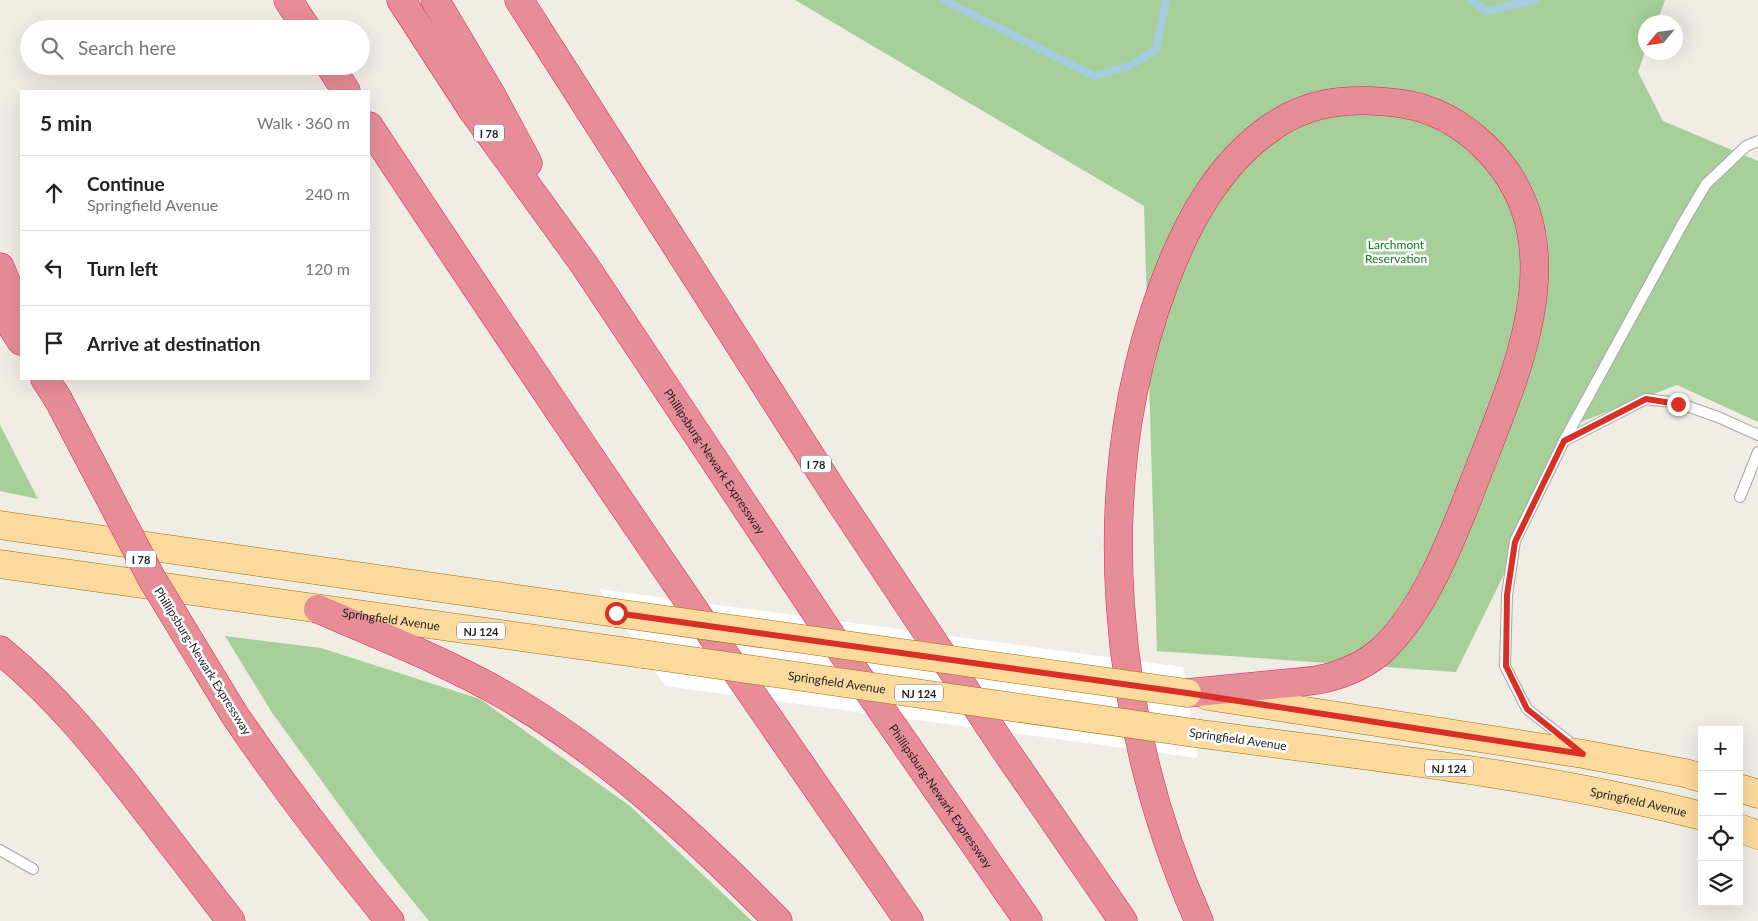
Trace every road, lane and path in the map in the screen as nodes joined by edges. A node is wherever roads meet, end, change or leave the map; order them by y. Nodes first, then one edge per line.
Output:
1 (288, 0) edge
2 (401, 0) edge
3 (436, 0) edge
4 (519, 0) edge
5 (300, 20) edge
6 (336, 75) edge
7 (345, 90) edge
8 (370, 128) edge
9 (1758, 142) edge
10 (583, 263) junction
11 (0, 267) edge
12 (0, 308) edge
13 (20, 315) edge
14 (20, 339) edge
15 (51, 385) edge
16 (1758, 435) edge
17 (1564, 441) junction
18 (1758, 452) edge
19 (1740, 496) dead end
20 (0, 526) edge
21 (0, 564) edge
22 (318, 609) junction
23 (0, 650) edge
24 (1187, 693) junction
25 (1583, 754) junction
26 (1698, 777) edge
27 (1743, 789) edge
28 (1758, 794) edge
29 (1698, 815) edge
30 (1743, 830) edge
31 (1758, 836) edge
32 (0, 850) edge
33 (33, 869) dead end
34 (232, 921) edge
35 (390, 921) edge
36 (778, 921) edge
37 (909, 921) edge
38 (1028, 921) edge
39 (1123, 921) edge
40 (1199, 921) edge

1 - 5 highway
2 - 10 highway, Phillipsburg-Newark Expressway / I 78
3 - 10 highway
4 - 39 highway, I 78
6 - 7 highway
8 - 37 highway
9 - 17 lane
10 - 38 highway, Phillipsburg-Newark Expressway / I 78
11 - 13 highway
12 - 14 highway
15 - 35 highway, Phillipsburg-Newark Expressway / I 78, bridge
16 - 17 lane
17 - 25 lane
18 - 19 lane
20 - 24 main road, bridge
21 - 22 main road, Springfield Avenue / NJ 124
22 - 29 main road, Springfield Avenue / NJ 124, bridge
22 - 36 highway
23 - 34 highway
24 - 25 main road
24 - 40 highway
25 - 26 main road
27 - 28 main road
30 - 31 main road
32 - 33 lane

